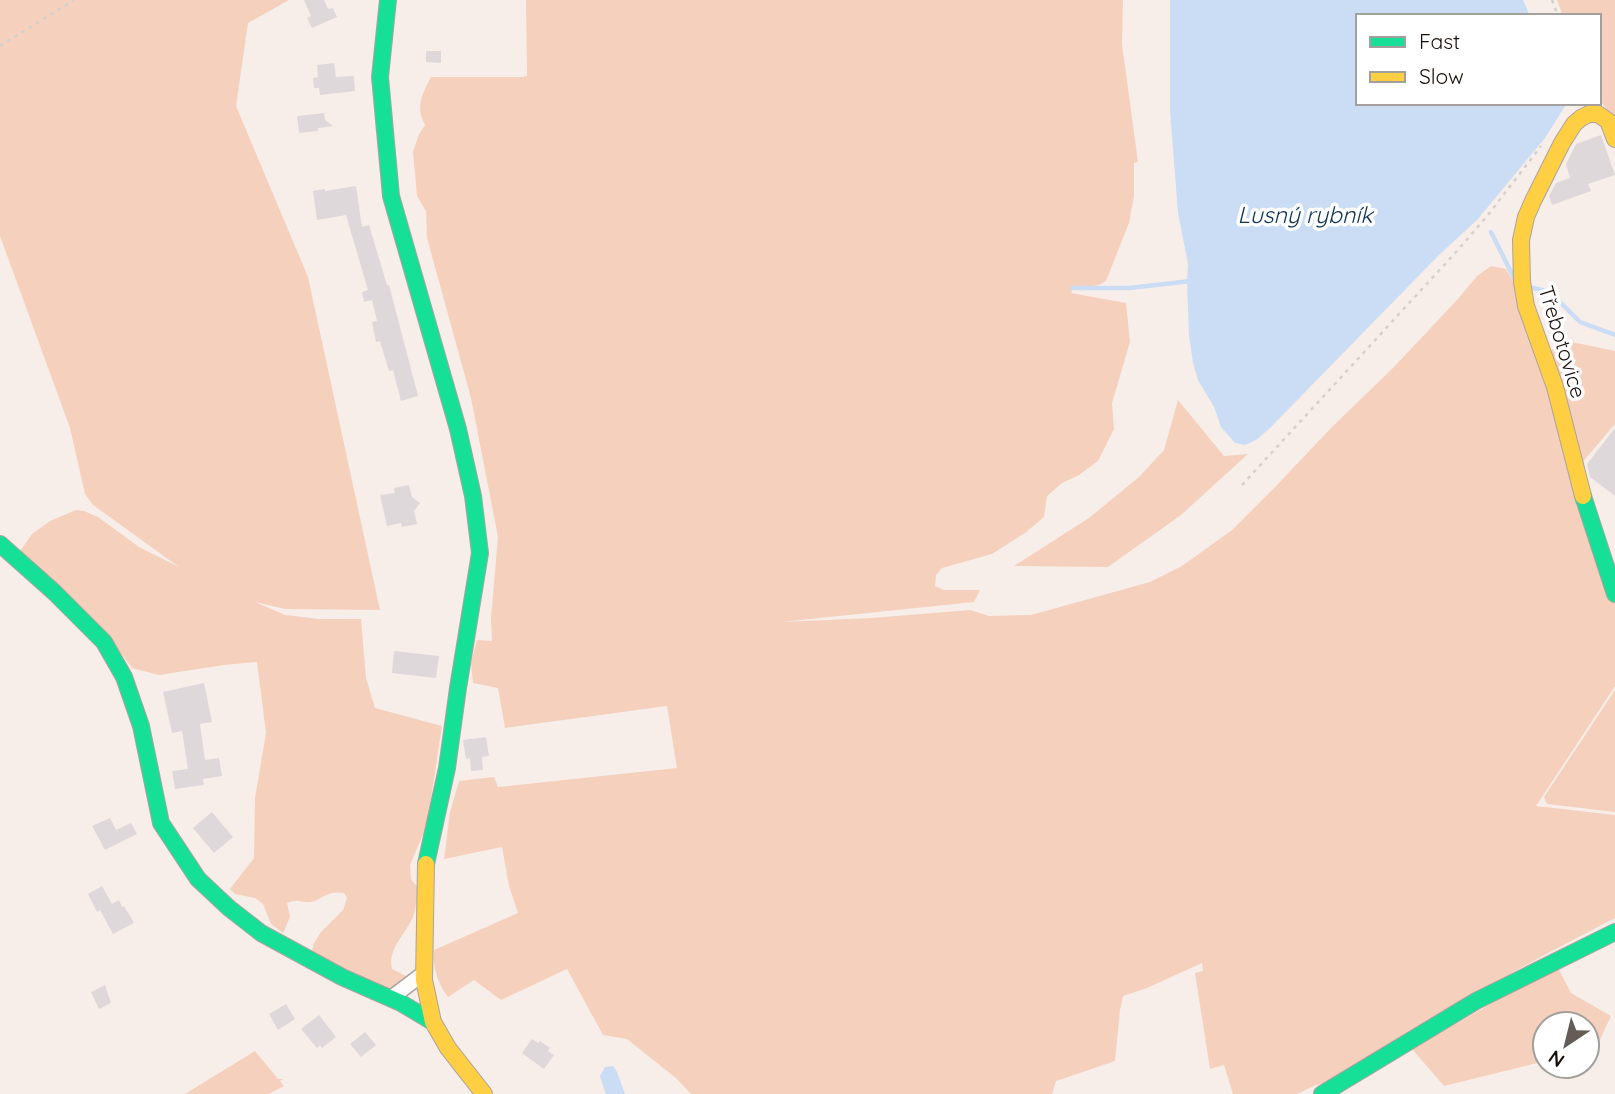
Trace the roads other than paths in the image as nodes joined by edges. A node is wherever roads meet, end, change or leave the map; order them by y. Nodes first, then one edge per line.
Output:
1 (388, 0) edge
2 (1615, 139) edge
3 (0, 544) edge
4 (1615, 594) edge
5 (1615, 932) edge
6 (424, 973) junction
7 (391, 998) junction
8 (433, 1022) junction
9 (484, 1094) edge
10 (1322, 1094) edge

1 - 6 street
2 - 4 street, Třebotovice
3 - 7 street
5 - 10 street
6 - 7 street
6 - 8 street
7 - 8 street
8 - 9 street

